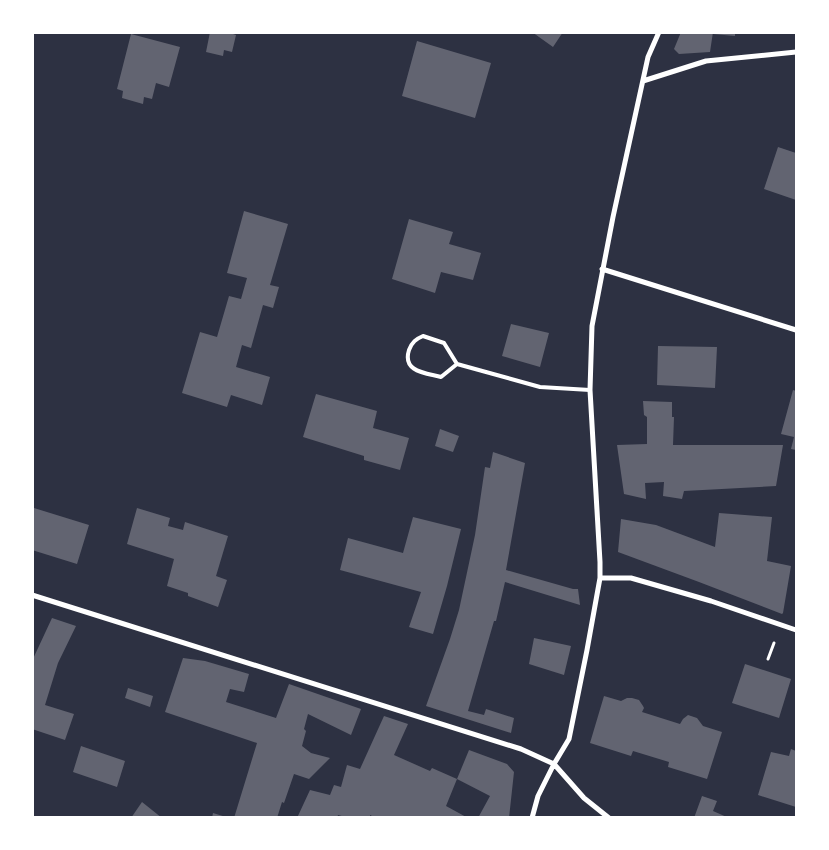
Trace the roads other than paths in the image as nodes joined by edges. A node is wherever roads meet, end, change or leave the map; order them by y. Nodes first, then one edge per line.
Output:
1 (659, 32) edge
2 (796, 52) edge
3 (643, 81) junction
4 (602, 269) junction
5 (796, 330) edge
6 (458, 364) junction
7 (590, 390) junction
8 (600, 578) junction
9 (32, 595) edge
10 (796, 630) edge
11 (554, 764) junction
12 (532, 818) edge
13 (609, 818) edge

1 - 3 street
2 - 3 street
3 - 4 street
4 - 5 street
4 - 7 street
6 - 6 lane
6 - 7 lane
7 - 8 street
8 - 10 street
8 - 11 street
9 - 11 street
11 - 12 street
11 - 13 street

